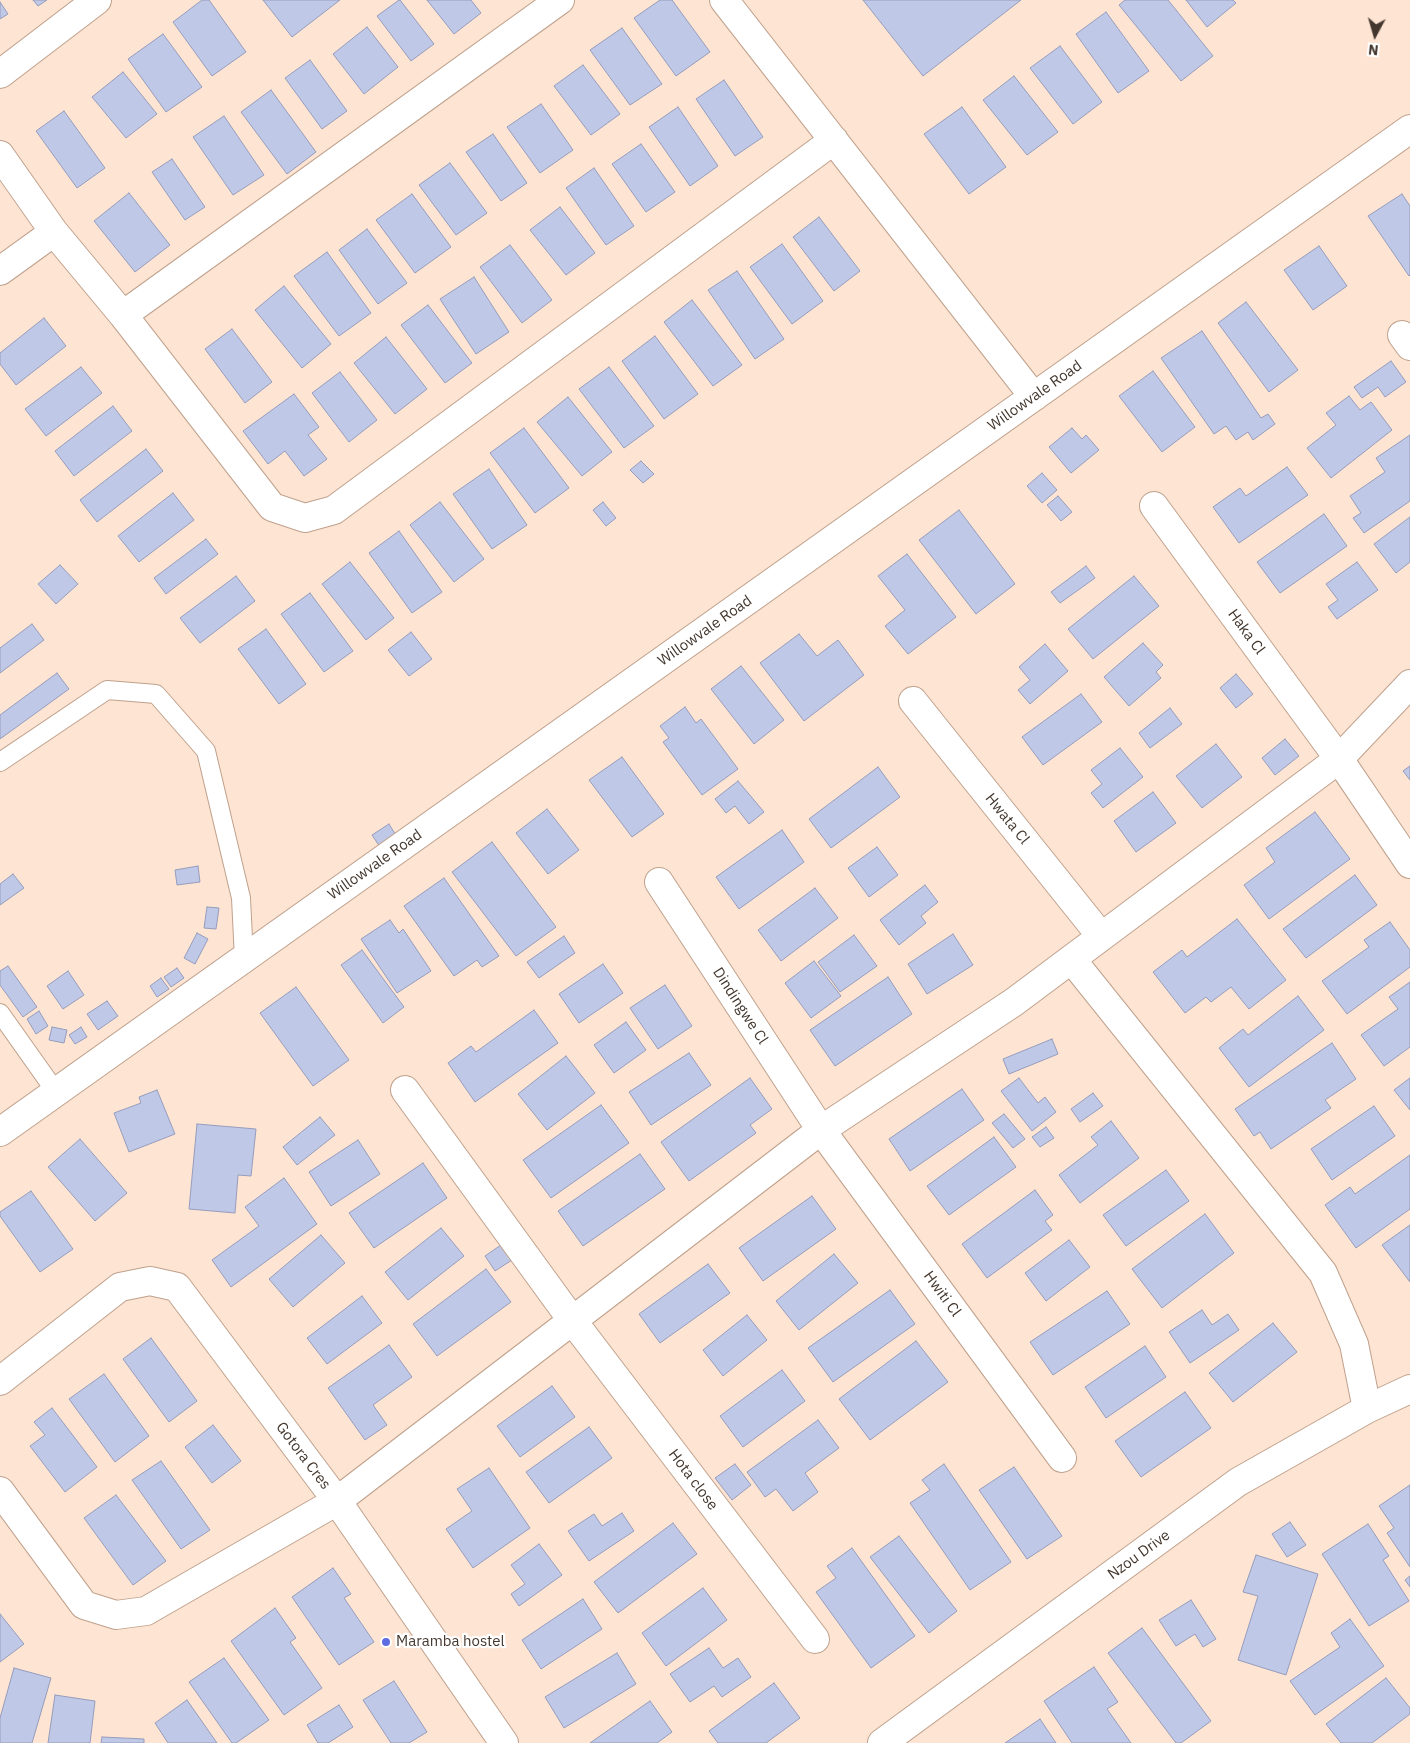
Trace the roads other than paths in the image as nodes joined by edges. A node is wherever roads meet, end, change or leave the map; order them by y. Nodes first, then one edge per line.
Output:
1 (97, 0) edge
2 (560, 0) edge
3 (724, 0) edge
4 (0, 74) edge
5 (1410, 129) edge
6 (834, 140) junction
7 (0, 155) edge
8 (54, 232) junction
9 (0, 271) edge
10 (123, 315) junction
11 (1034, 397) junction
12 (1154, 506) dead end
13 (1410, 684) edge
14 (913, 701) dead end
15 (1339, 759) junction
16 (0, 762) edge
17 (1410, 864) edge
18 (659, 882) dead end
19 (1100, 936) junction
20 (244, 959) junction
21 (1072, 960) junction
22 (0, 1013) edge
23 (405, 1090) dead end
24 (56, 1092) junction
25 (821, 1130) junction
26 (0, 1132) edge
27 (572, 1320) junction
28 (0, 1380) edge
29 (1410, 1389) edge
30 (1367, 1409) junction
31 (1062, 1458) dead end
32 (0, 1491) edge
33 (336, 1501) junction
34 (815, 1639) dead end
35 (504, 1743) edge
36 (882, 1743) edge

1 - 4 street
2 - 10 street
3 - 6 street
5 - 11 street, Willowvale Road
6 - 10 street
6 - 11 street
7 - 8 street
8 - 9 street
8 - 10 street
11 - 20 street, Willowvale Road
12 - 15 street, Haka Cl
13 - 15 street
14 - 19 street, Hwata Cl
15 - 17 street, Haka Cl
15 - 19 street
16 - 20 lane
18 - 25 street, Dindingwe Cl
19 - 21 street
20 - 24 street, Willowvale Road
21 - 25 street
21 - 30 street
22 - 24 lane
23 - 27 street, Hota close
24 - 26 street, Willowvale Road
25 - 27 street
25 - 31 street, Hwiti Cl
27 - 33 street
27 - 34 street, Hota close
28 - 33 street, Gotora Cres
29 - 30 street, Nzou Drive
30 - 36 street, Nzou Drive
32 - 33 street, Gotora Cres
33 - 35 street

